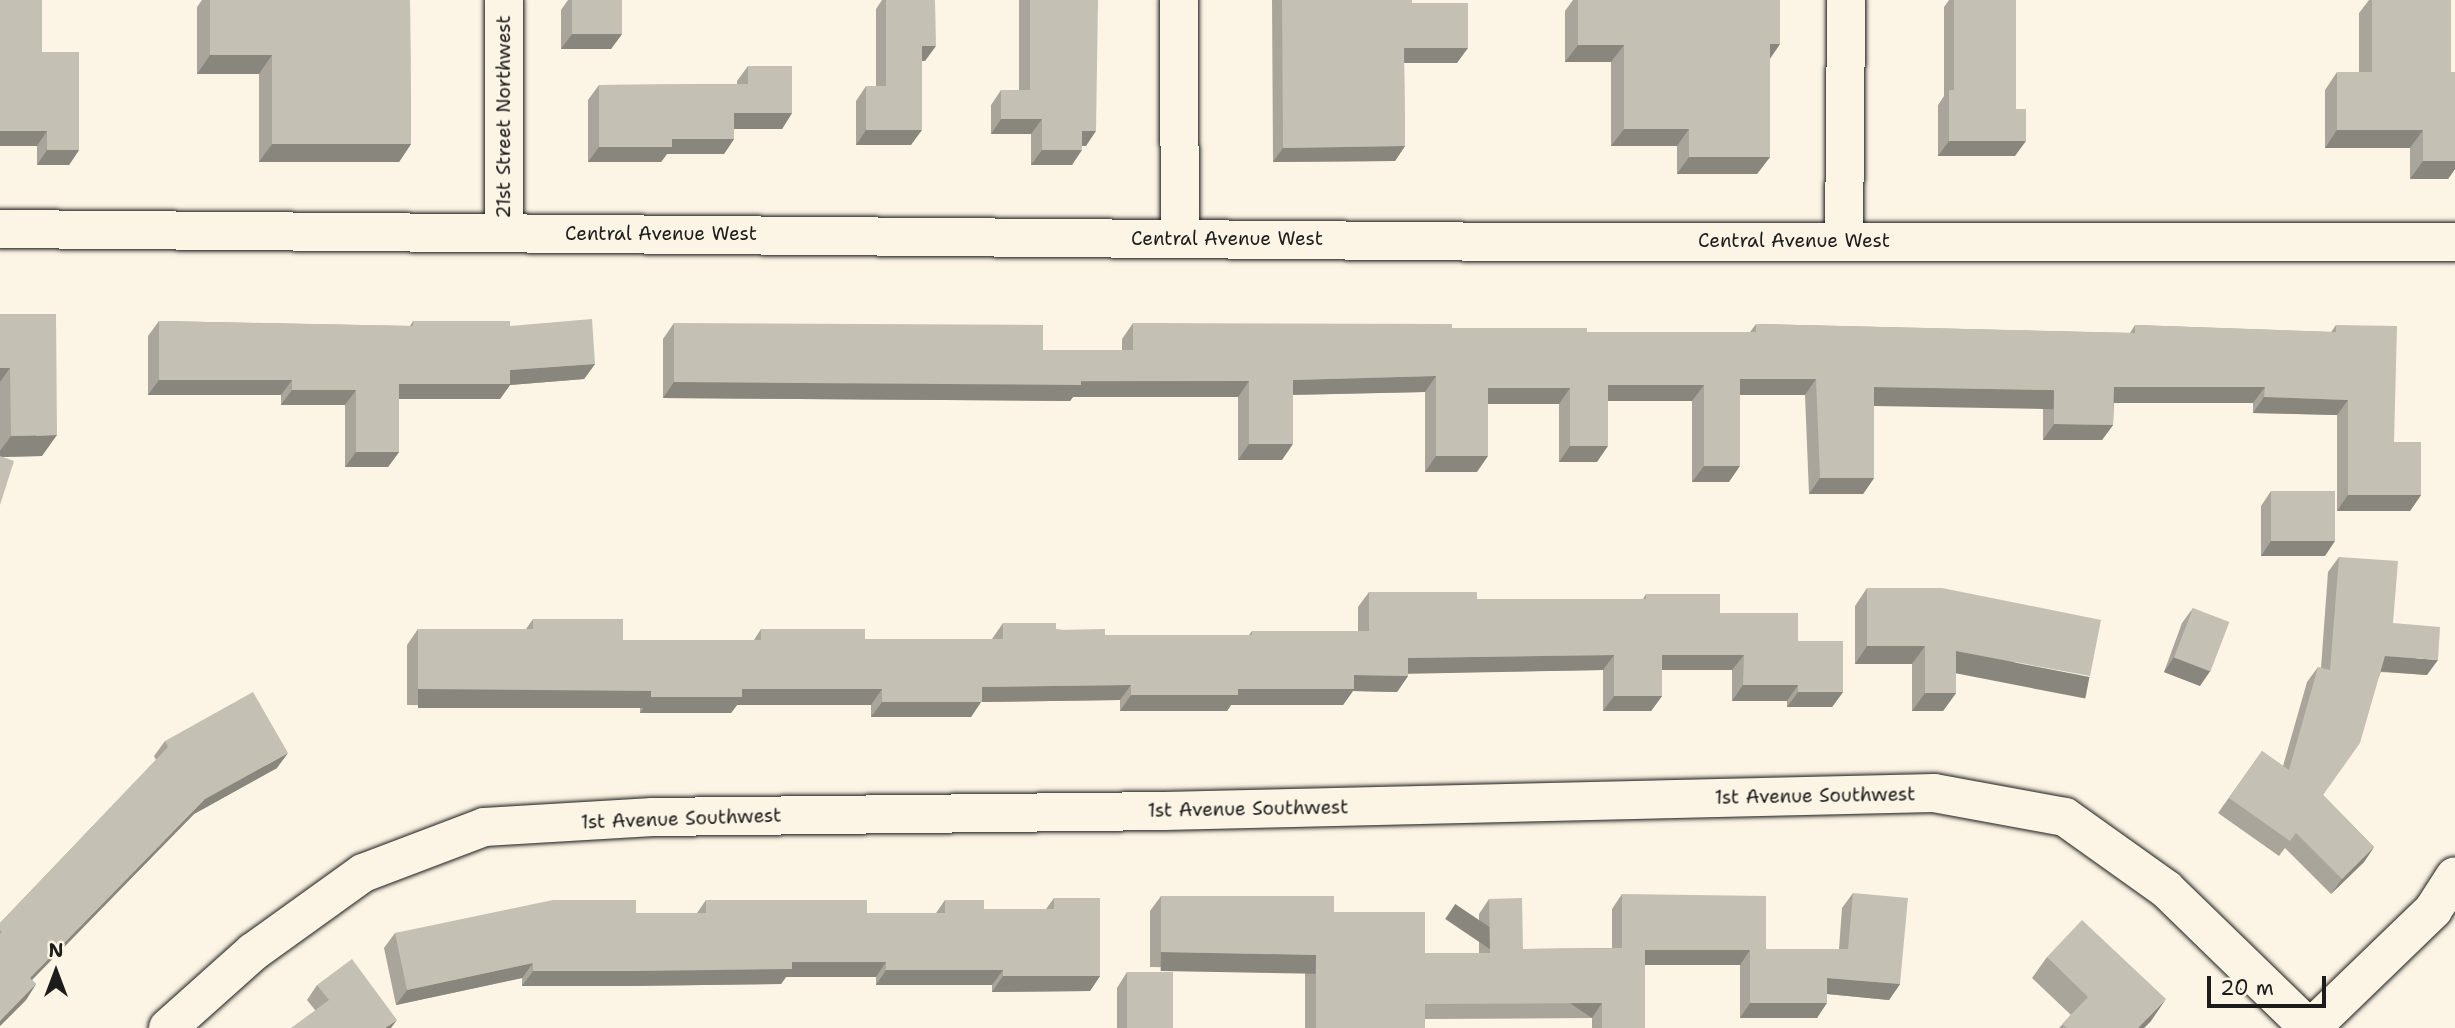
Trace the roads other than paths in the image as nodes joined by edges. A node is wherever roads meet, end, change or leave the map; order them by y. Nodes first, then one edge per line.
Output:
1 (504, 0) edge
2 (1179, 0) edge
3 (1846, 0) edge
4 (0, 229) edge
5 (503, 233) junction
6 (1180, 239) junction
7 (1844, 241) junction
8 (2455, 242) edge
9 (2455, 876) edge
10 (168, 1028) edge
11 (2310, 1028) edge

1 - 5 street, 21st Street Northwest
2 - 6 street
3 - 7 street
4 - 5 street, Central Avenue West
5 - 6 street, Central Avenue West
6 - 7 street, Central Avenue West
7 - 8 street, Central Avenue West
9 - 11 street
10 - 11 street, 1st Avenue Southwest

